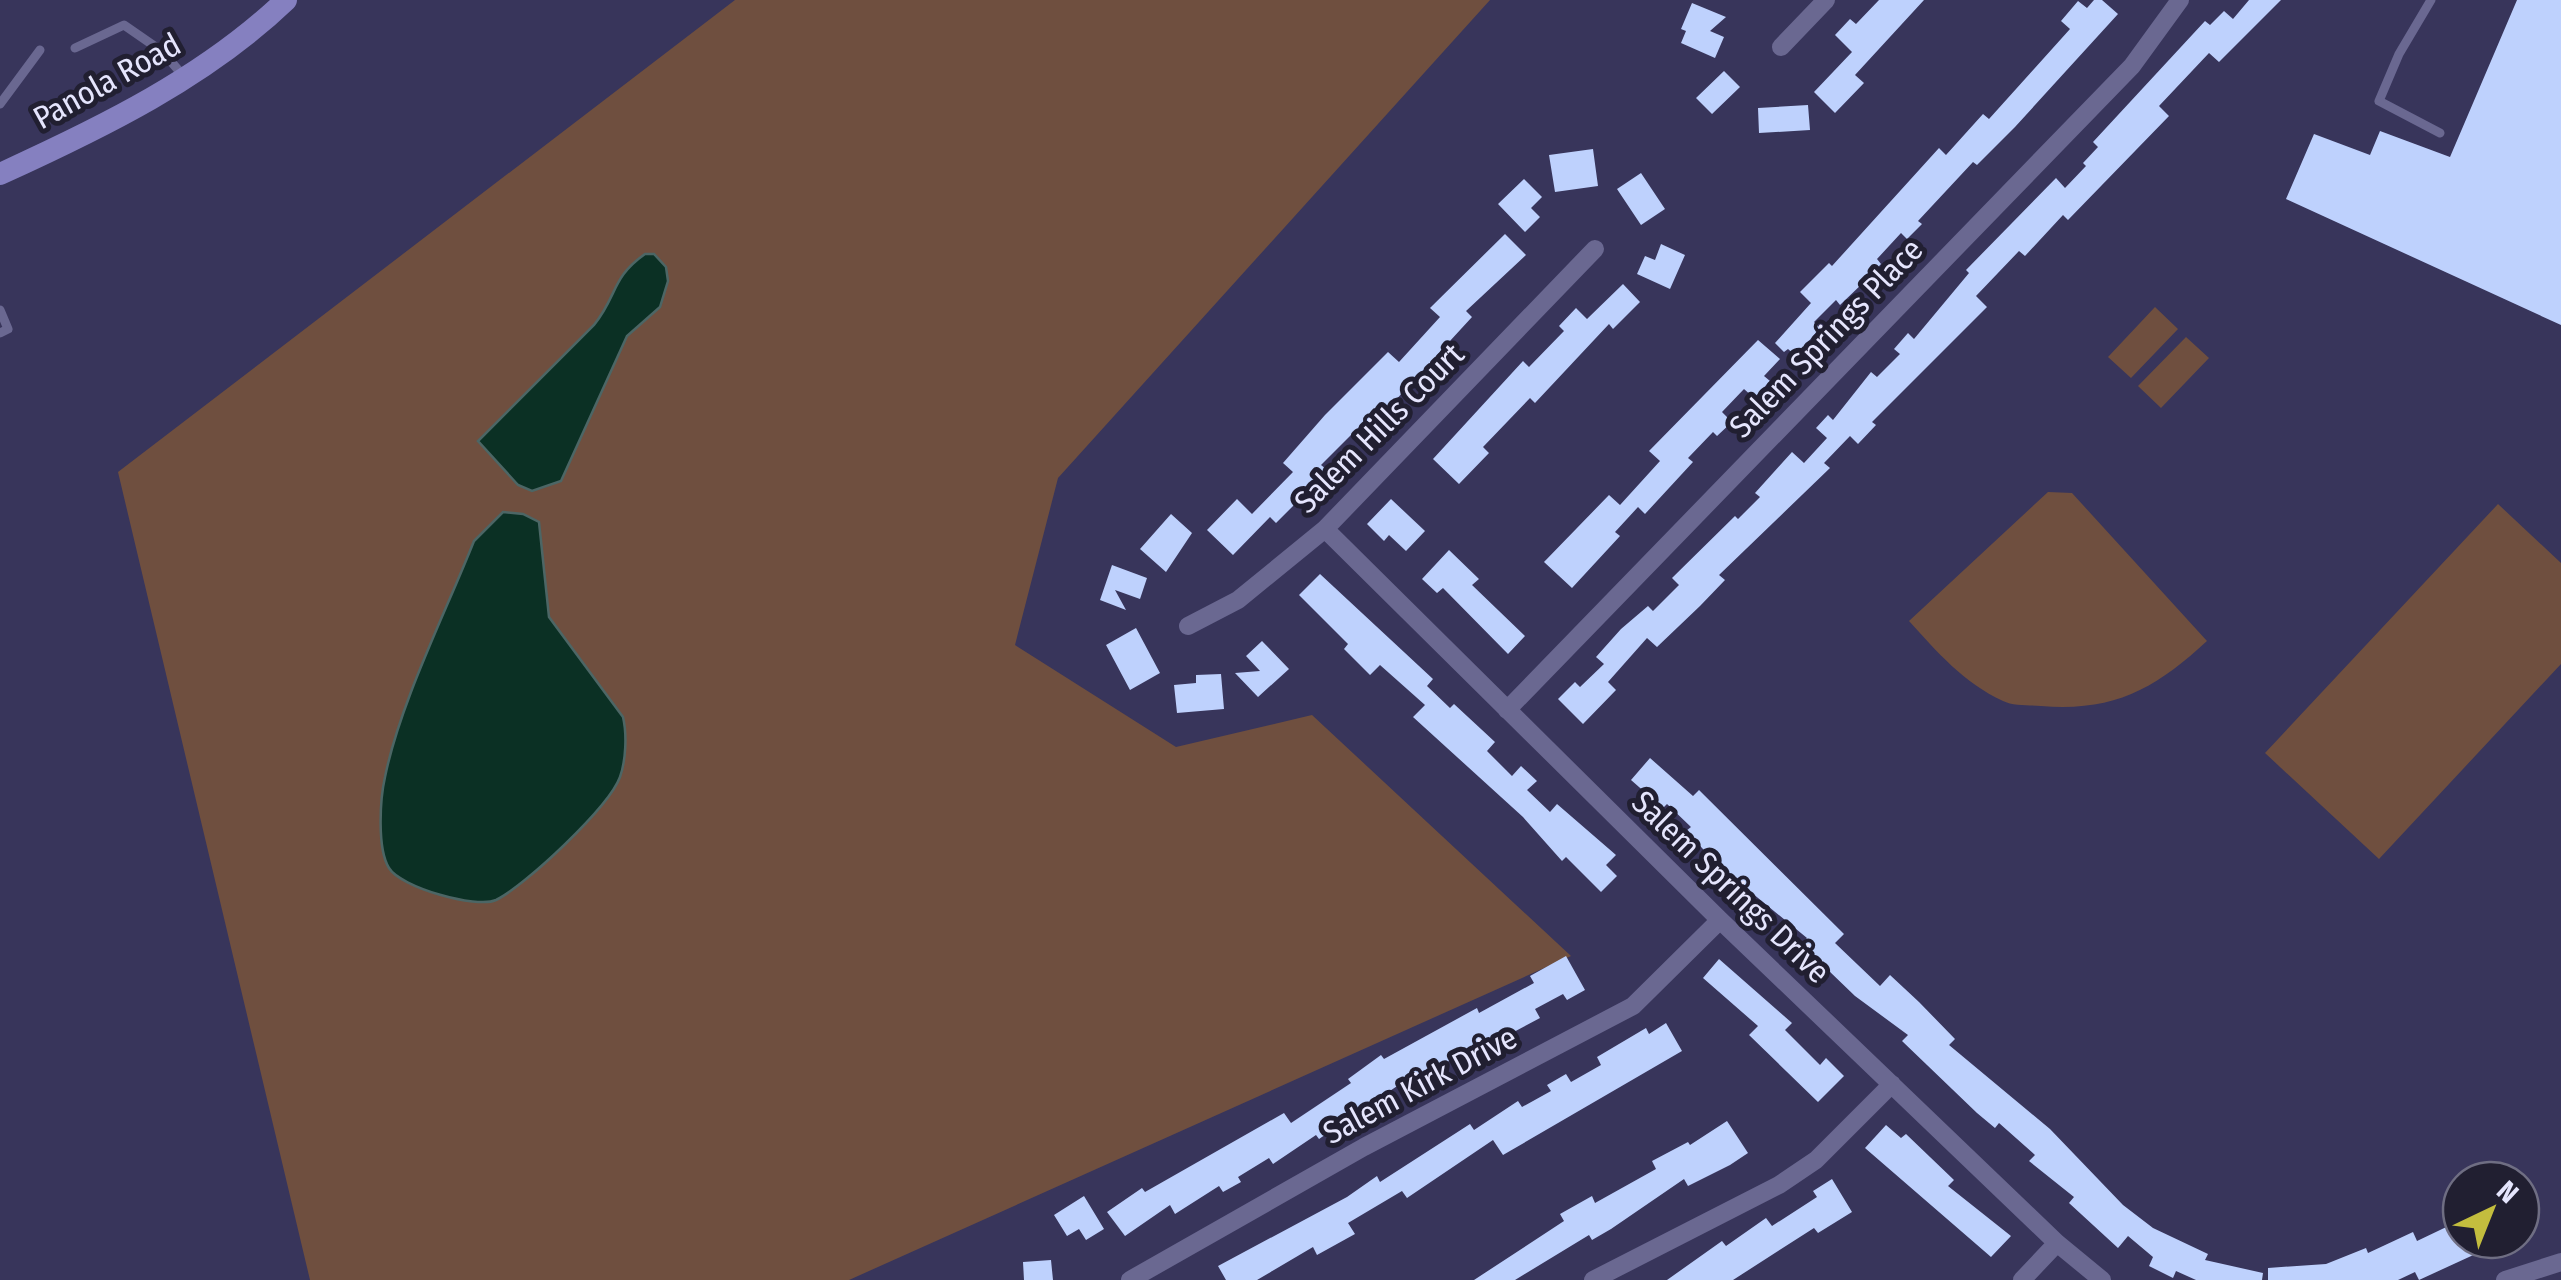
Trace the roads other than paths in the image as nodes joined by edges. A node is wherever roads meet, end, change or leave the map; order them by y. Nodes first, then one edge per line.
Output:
1 (286, 0) edge
2 (1826, 0) edge
3 (2180, 0) edge
4 (2431, 0) edge
5 (1780, 47) dead end
6 (75, 48) dead end
7 (40, 50) dead end
8 (186, 78) junction
9 (0, 104) edge
10 (2440, 134) dead end
11 (2, 168) edge
12 (1595, 249) dead end
13 (0, 310) edge
14 (0, 333) edge
15 (1325, 529) junction
16 (1188, 626) dead end
17 (1507, 710) junction
18 (1720, 920) junction
19 (1892, 1084) junction
20 (2057, 1243) junction
21 (2561, 1262) edge
22 (1130, 1280) edge
23 (1594, 1280) edge
24 (2022, 1280) edge
25 (2102, 1280) edge
26 (2505, 1280) edge

1 - 8 main road, Panola Road
2 - 5 street
3 - 17 street, Salem Springs Place
4 - 10 lane
6 - 8 lane
7 - 9 lane
8 - 11 main road, Panola Road
12 - 15 street, Salem Hills Court
13 - 14 lane
15 - 16 street, Salem Hills Court
15 - 17 street, Salem Springs Drive
17 - 18 street, Salem Springs Drive
18 - 19 street, Salem Springs Drive
18 - 22 street, Salem Kirk Drive
19 - 20 street, Salem Springs Drive
19 - 23 street
20 - 24 street
20 - 25 street, Salem Springs Drive
21 - 26 street

